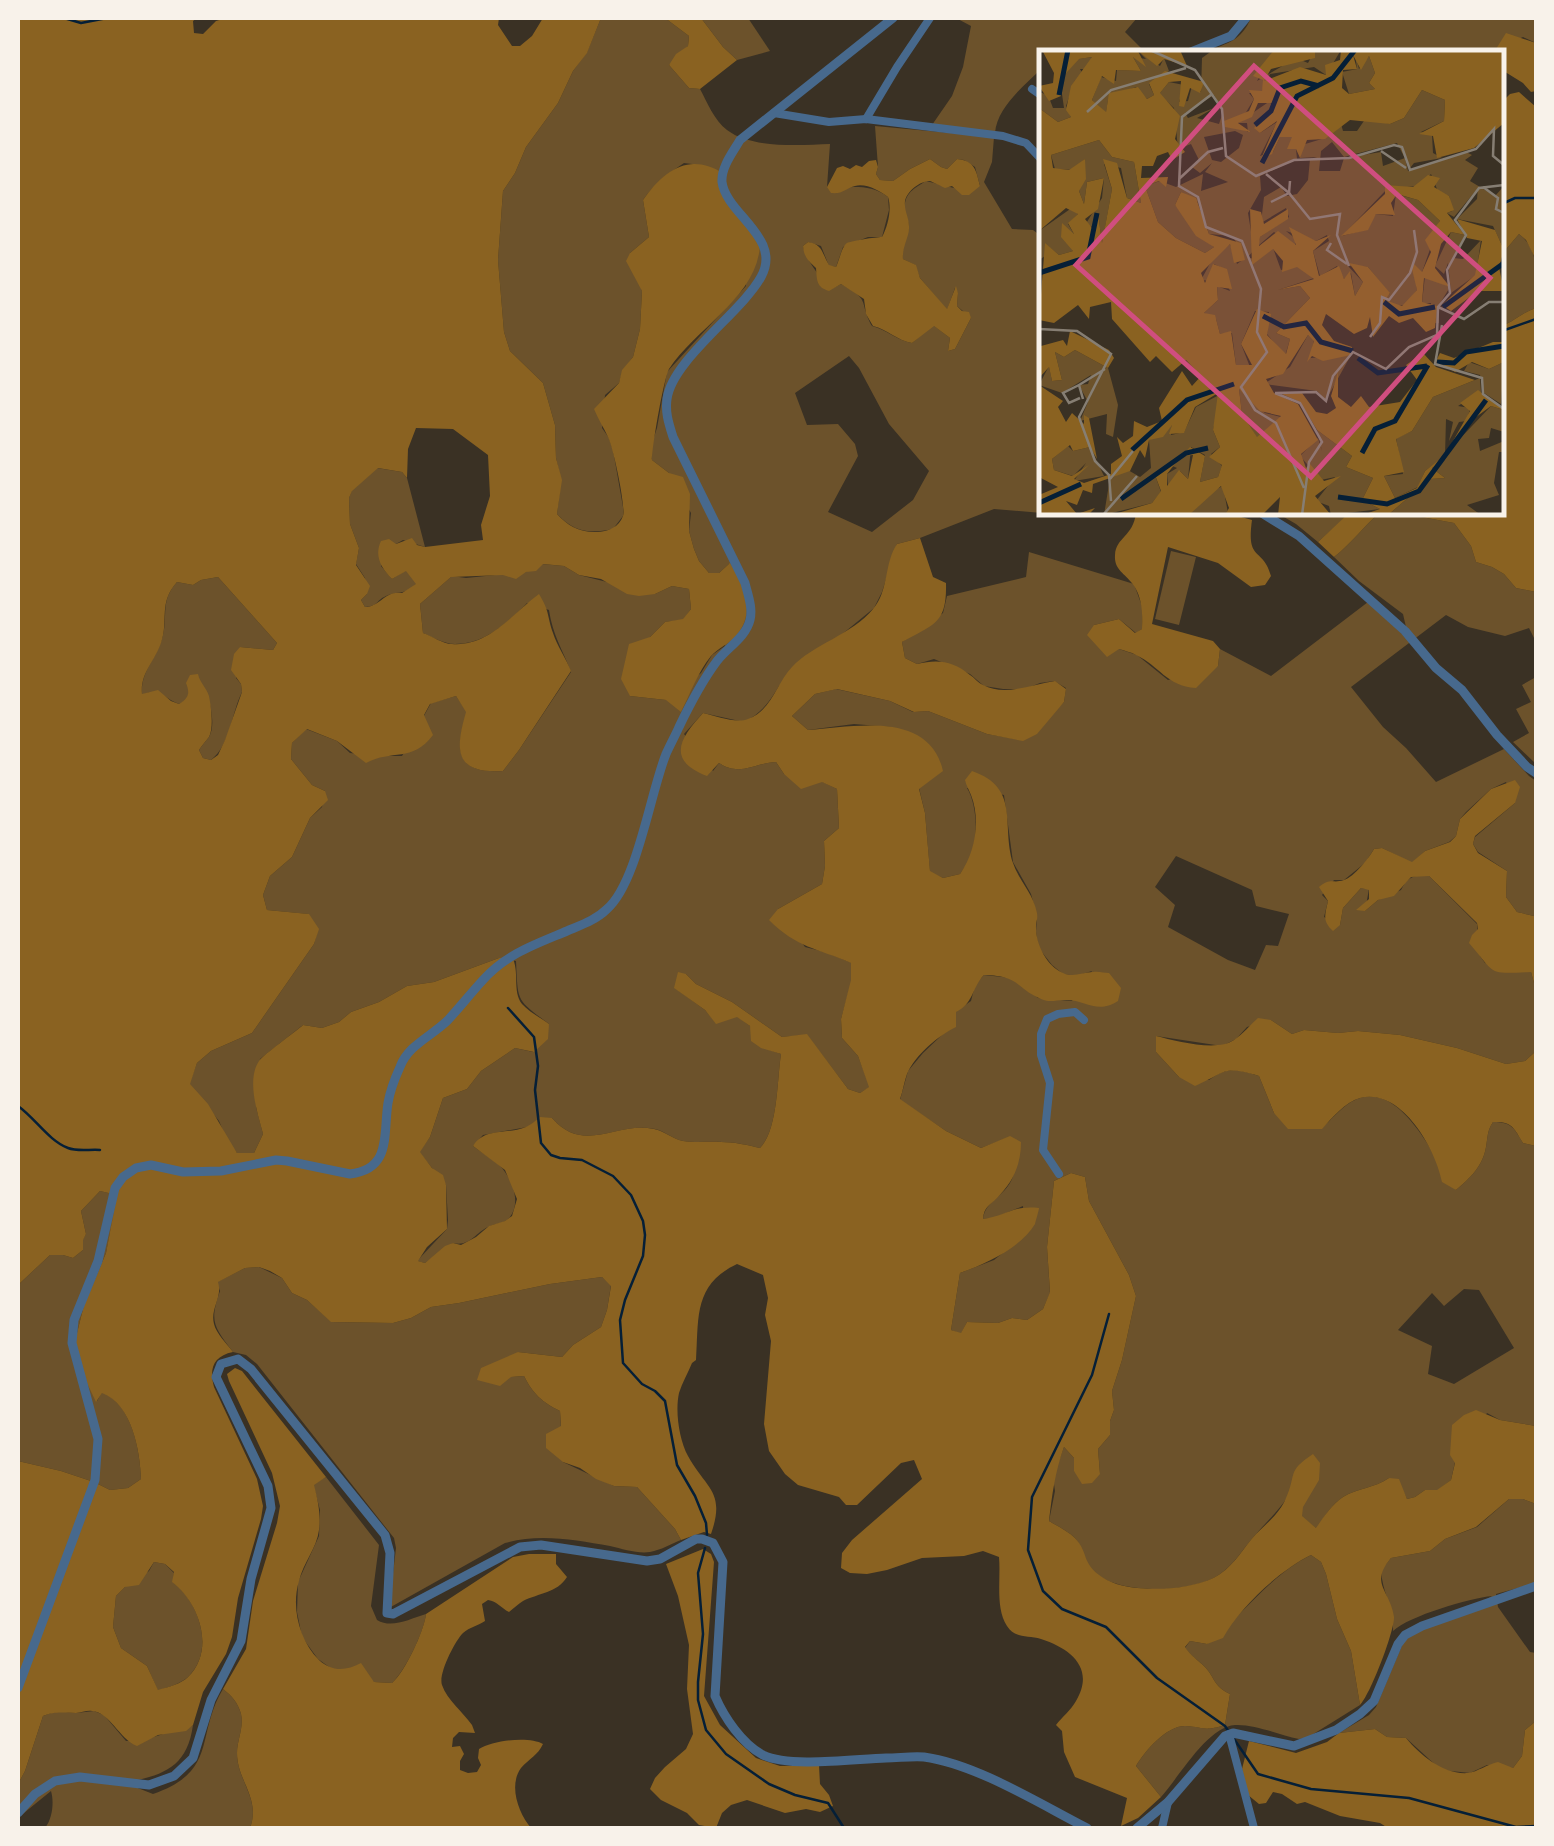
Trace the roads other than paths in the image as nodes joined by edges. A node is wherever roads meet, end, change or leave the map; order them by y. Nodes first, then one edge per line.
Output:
1 (893, 18) edge
2 (930, 18) edge
3 (1246, 18) edge
4 (1196, 50) edge
5 (1032, 89) dead end
6 (1039, 94) edge
7 (774, 113) junction
8 (866, 119) junction
9 (1039, 157) edge
10 (1265, 515) edge
11 (1536, 773) edge
12 (1084, 1020) dead end
13 (1059, 1174) dead end
14 (1536, 1586) edge
15 (18, 1688) edge
16 (1231, 1735) junction
17 (1168, 1802) junction
18 (18, 1813) edge
19 (1087, 1828) edge
20 (1137, 1828) edge
21 (1162, 1828) edge
22 (1254, 1828) edge

1 - 7 street
2 - 8 street
3 - 4 street
5 - 6 street
7 - 8 street
7 - 15 street
8 - 9 street
10 - 11 street
12 - 13 street
14 - 16 street
16 - 17 street
16 - 22 street
17 - 20 street
17 - 21 street
18 - 19 street

